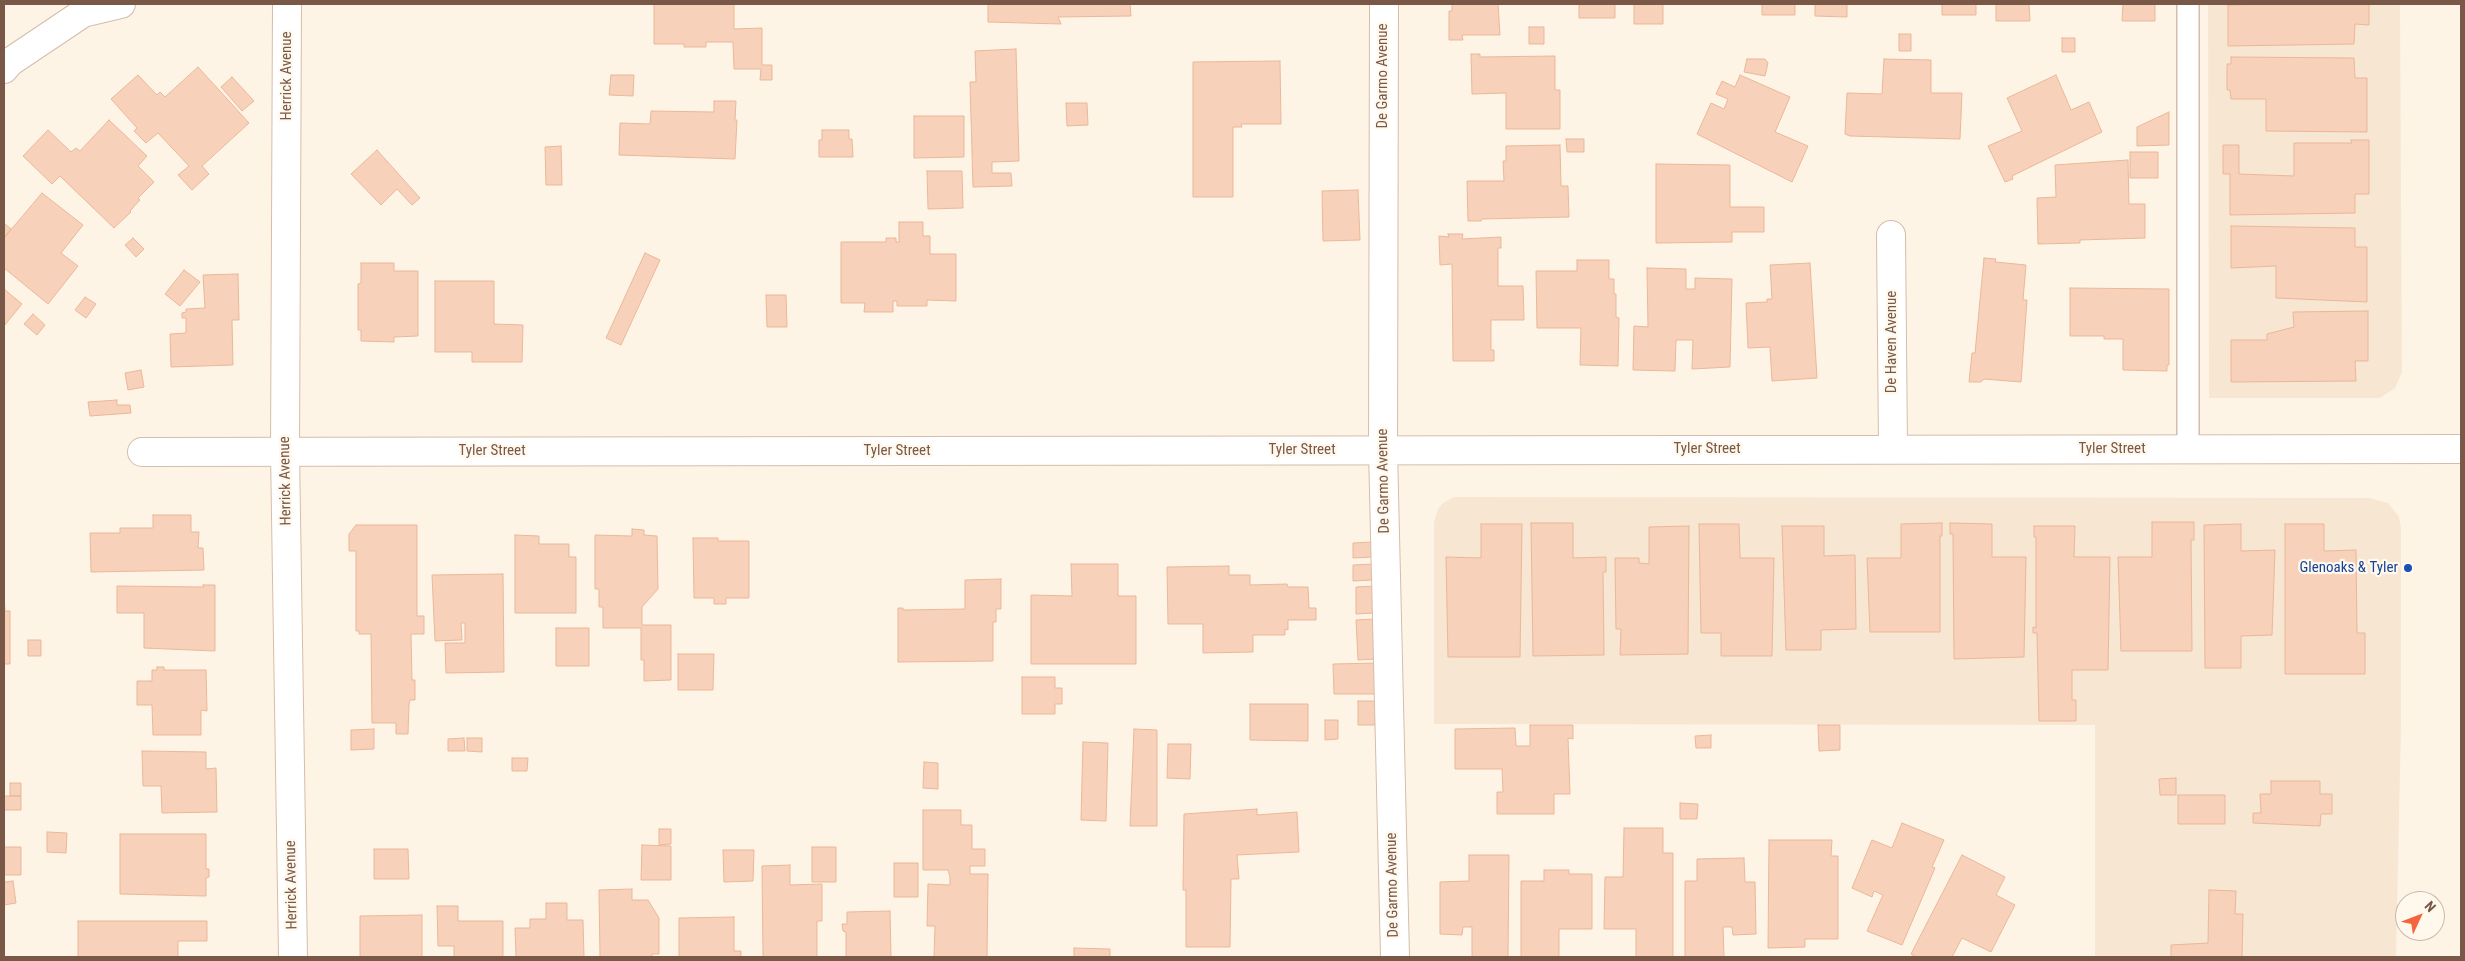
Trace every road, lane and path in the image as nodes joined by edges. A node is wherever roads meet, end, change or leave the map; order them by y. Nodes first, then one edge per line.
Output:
1 (121, 4) edge
2 (287, 4) edge
3 (1384, 4) edge
4 (2188, 4) edge
5 (6, 62) edge
6 (1891, 235) dead end
7 (1892, 448) junction
8 (2188, 449) junction
9 (2461, 449) edge
10 (1383, 450) junction
11 (142, 452) dead end
12 (285, 452) junction
13 (293, 957) edge
14 (1395, 957) edge

1 - 5 street
2 - 12 street, Herrick Avenue
3 - 10 street, De Garmo Avenue
4 - 8 lane
6 - 7 street, De Haven Avenue
7 - 8 street, Tyler Street
7 - 10 street, Tyler Street
8 - 9 street, Tyler Street
10 - 12 street, Tyler Street
10 - 14 street, De Garmo Avenue
11 - 12 street, Tyler Street
12 - 13 street, Herrick Avenue

